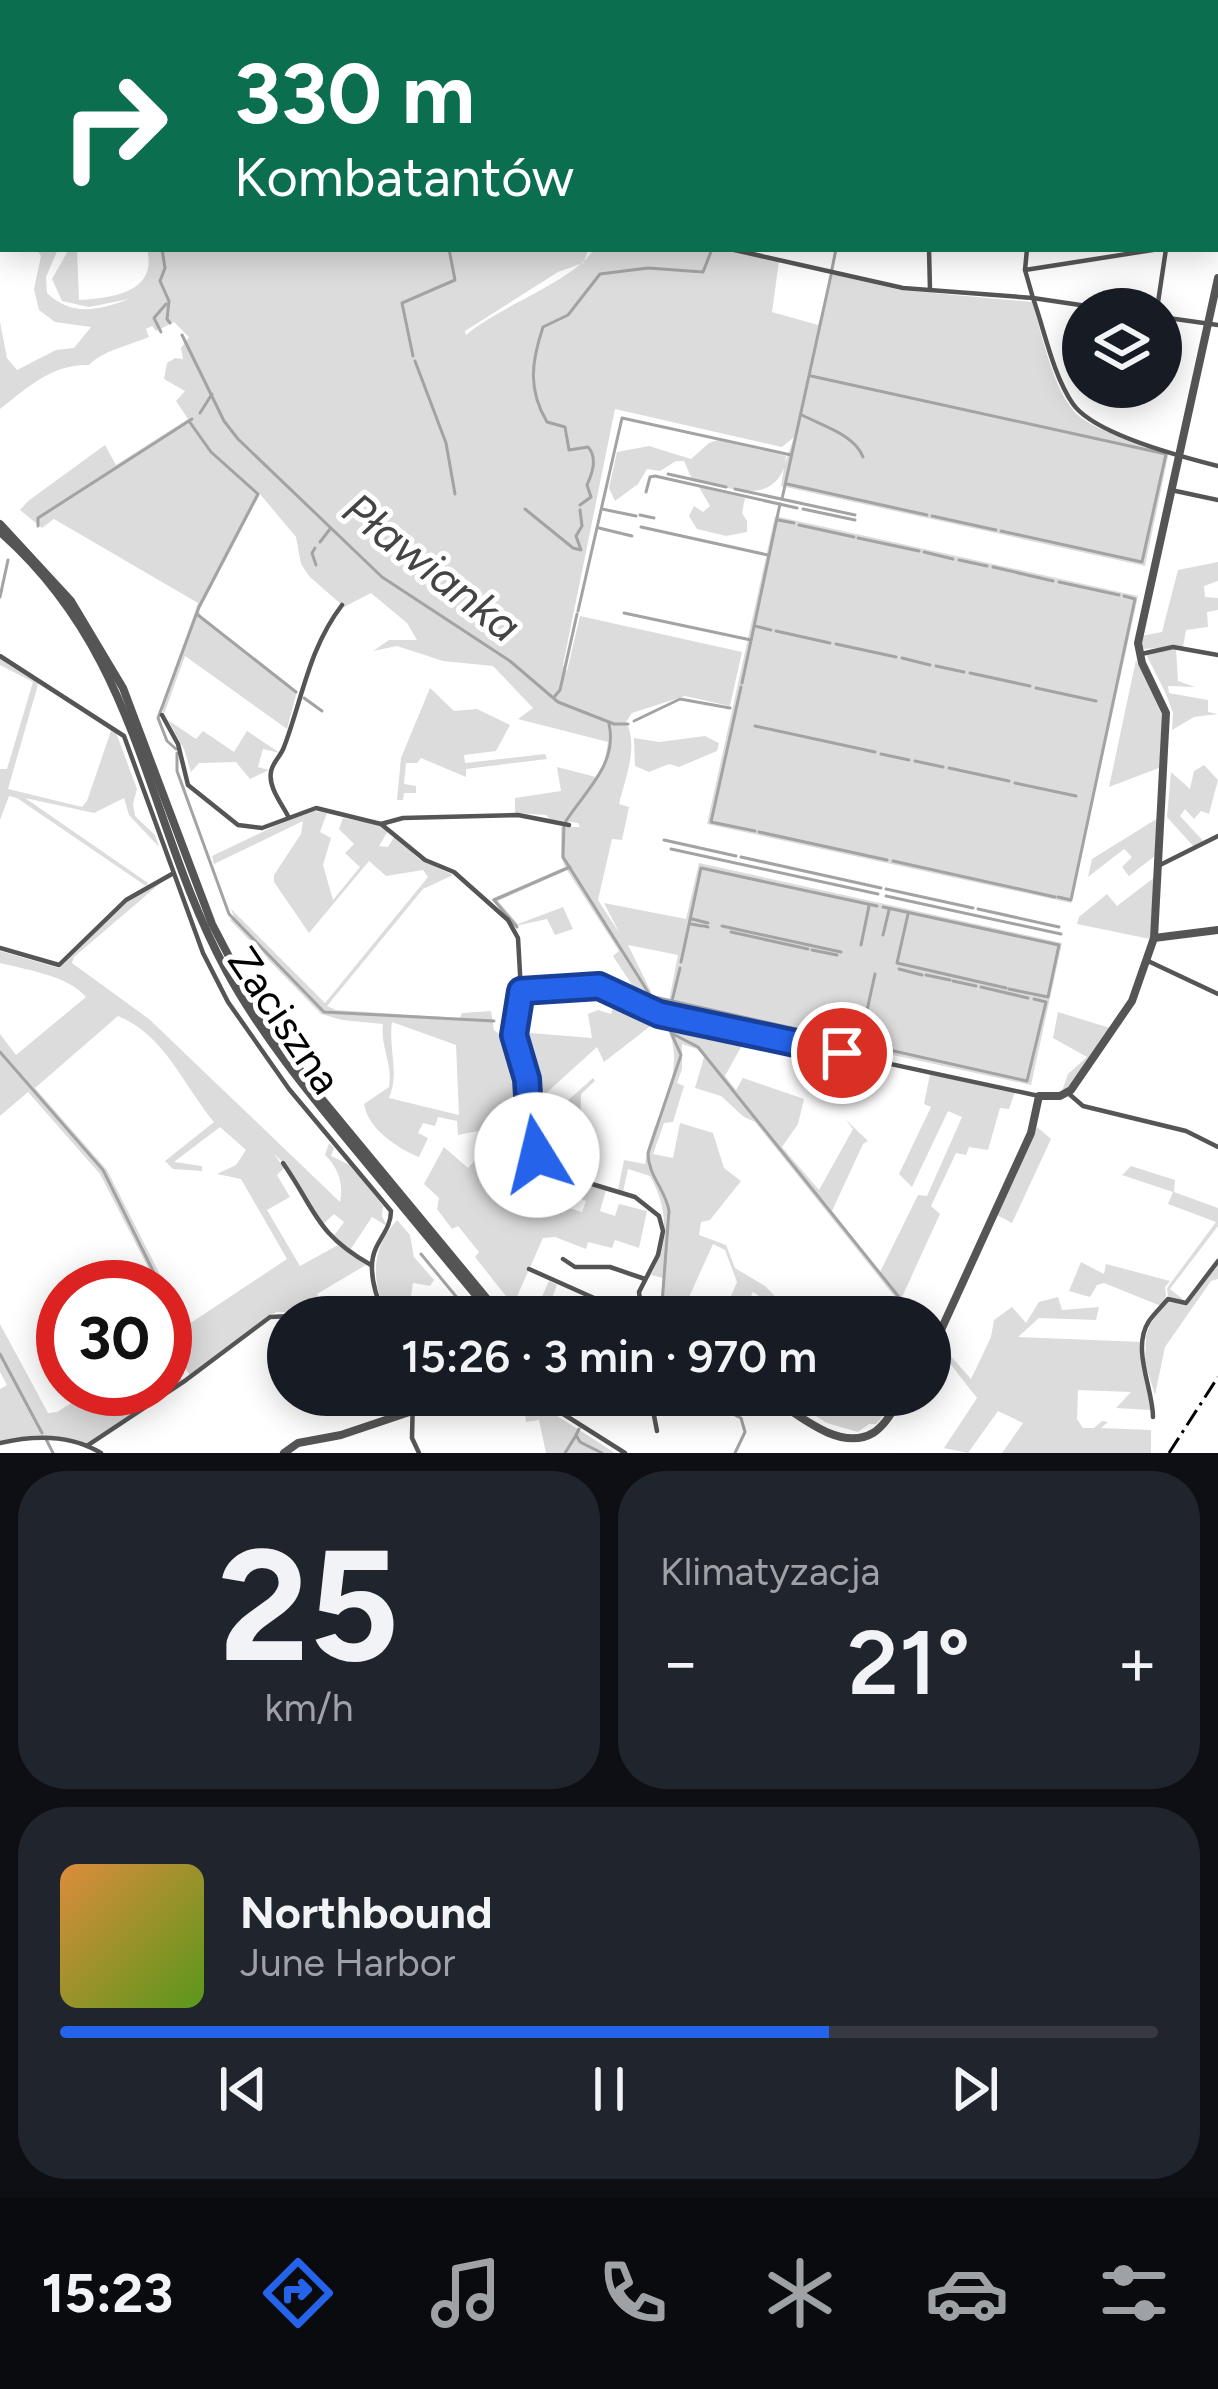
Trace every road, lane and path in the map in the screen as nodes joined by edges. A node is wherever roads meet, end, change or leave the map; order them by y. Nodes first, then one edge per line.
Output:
1 (743, 252) edge
2 (928, 252) edge
3 (1027, 252) edge
4 (1143, 252) edge
5 (1163, 252) edge
6 (1025, 270) junction
7 (1218, 278) edge
8 (1159, 288) edge
9 (930, 290) junction
10 (1033, 298) junction
11 (1062, 302) edge
12 (1182, 319) edge
13 (1213, 324) edge
14 (1179, 454) junction
15 (1218, 466) edge
16 (1171, 490) junction
17 (1218, 500) edge
18 (0, 528) edge
19 (342, 605) dead end
20 (1139, 655) junction
21 (0, 656) edge
22 (1218, 656) edge
23 (162, 715) dead end
24 (288, 816) junction
25 (380, 824) junction
26 (568, 825) dead end
27 (1218, 836) edge
28 (1160, 865) junction
29 (172, 874) junction
30 (1218, 929) edge
31 (1154, 938) junction
32 (0, 949) edge
33 (1148, 961) junction
34 (521, 991) junction
35 (1218, 994) edge
36 (1068, 1093) junction
37 (1039, 1096) junction
38 (1218, 1148) edge
39 (284, 1163) dead end
40 (563, 1259) dead end
41 (1218, 1261) edge
42 (371, 1265) junction
43 (529, 1269) dead end
44 (645, 1279) junction
45 (378, 1296) edge
46 (480, 1296) edge
47 (590, 1296) edge
48 (638, 1296) edge
49 (951, 1308) edge
50 (267, 1319) edge
51 (402, 1416) edge
52 (414, 1416) edge
53 (566, 1416) edge
54 (657, 1416) edge
55 (801, 1416) edge
56 (888, 1416) edge
57 (1153, 1417) dead end
58 (657, 1431) dead end
59 (0, 1443) edge
60 (88, 1445) junction
61 (101, 1453) edge
62 (284, 1453) edge
63 (419, 1453) edge
64 (625, 1453) edge

1 - 9 street
2 - 9 street
3 - 6 street
4 - 6 street
5 - 8 street
6 - 10 street
7 - 13 street
9 - 10 street
10 - 11 street
10 - 14 street
12 - 13 street
13 - 14 street
14 - 15 street
14 - 16 street
16 - 17 street
16 - 20 street
18 - 46 street
19 - 24 street
20 - 22 street
20 - 28 street
21 - 29 street, Zaciszna
23 - 24 street
24 - 25 street
25 - 26 street
25 - 34 street
27 - 28 street
28 - 31 street
29 - 32 street
29 - 42 street, Zaciszna
30 - 31 street
31 - 33 street
33 - 35 street
33 - 36 street
34 - 37 street
34 - 44 street
36 - 37 street
36 - 38 street
37 - 49 street
39 - 42 street
40 - 44 street
41 - 57 street
42 - 45 street
43 - 47 street
44 - 48 street
50 - 60 street
51 - 62 street
52 - 63 street
53 - 64 street
54 - 58 street
55 - 56 street
59 - 60 street
60 - 61 street

